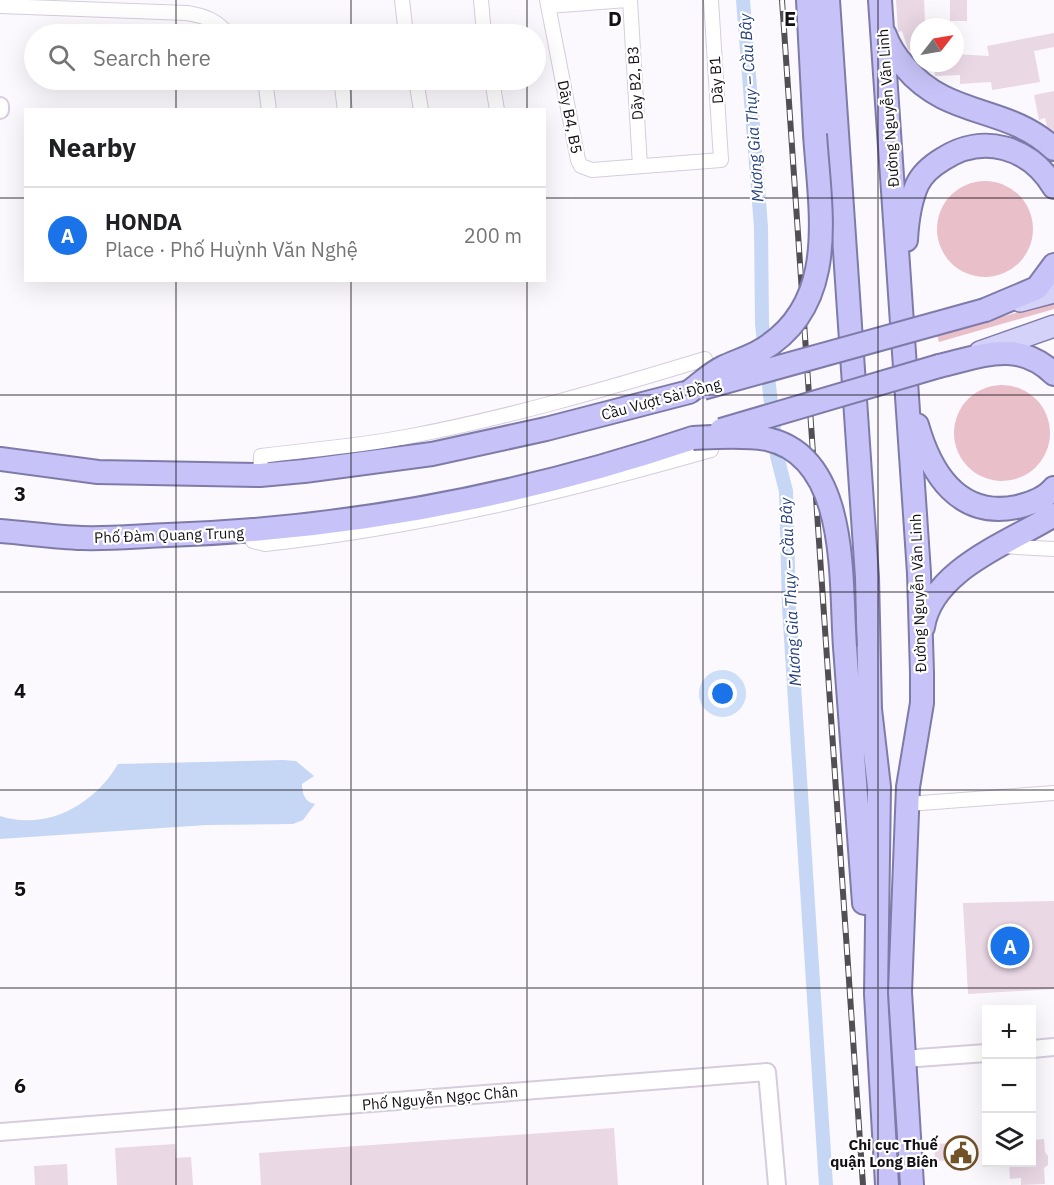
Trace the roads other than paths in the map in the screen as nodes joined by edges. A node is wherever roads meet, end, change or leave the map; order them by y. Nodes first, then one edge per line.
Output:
1 (402, 0) edge
2 (481, 0) edge
3 (628, 0) edge
4 (711, 0) edge
5 (808, 0) edge
6 (828, 0) edge
7 (880, 0) edge
8 (548, 3) edge
9 (0, 6) edge
10 (882, 23) junction
11 (219, 24) edge
12 (405, 24) edge
13 (483, 24) edge
14 (266, 90) edge
15 (342, 90) edge
16 (418, 90) edge
17 (494, 90) edge
18 (269, 108) edge
19 (345, 108) edge
20 (421, 108) edge
21 (497, 108) edge
22 (1054, 149) edge
23 (721, 160) joint
24 (640, 166) junction
25 (1054, 188) edge
26 (1054, 265) edge
27 (1054, 292) edge
28 (985, 310) junction
29 (901, 324) junction
30 (1054, 326) edge
31 (705, 359) dead end
32 (939, 366) junction
33 (1054, 374) edge
34 (906, 383) junction
35 (689, 392) junction
36 (702, 444) junction
37 (0, 459) edge
38 (260, 476) junction
39 (1054, 488) edge
40 (1054, 515) edge
41 (0, 531) edge
42 (247, 532) junction
43 (998, 546) junction
44 (1054, 549) edge
45 (922, 673) junction
46 (1054, 793) edge
47 (908, 804) junction
48 (876, 994) junction
49 (1054, 1047) edge
50 (1036, 1049) edge
51 (982, 1053) edge
52 (904, 1059) junction
53 (0, 1132) edge
54 (777, 1185) edge
55 (887, 1185) edge
56 (912, 1185) edge

1 - 12 street
2 - 13 street
3 - 8 street
3 - 24 street, Dãy B2, B3
4 - 23 street, Dãy B1
5 - 35 highway, bridge
6 - 48 highway
7 - 10 highway, Đường Nguyễn Văn Linh
8 - 24 street, Dãy B4, B5
9 - 11 street
10 - 22 highway
10 - 29 highway, Đường Nguyễn Văn Linh
14 - 18 street
15 - 19 street
16 - 20 street
17 - 21 street
23 - 24 street, Dãy B4, B5
25 - 29 highway
26 - 28 highway, Cầu Vượt Sài Đồng
27 - 28 main road
28 - 35 highway, Cầu Vượt Sài Đồng, bridge
29 - 34 highway, Đường Nguyễn Văn Linh
30 - 32 main road
31 - 38 street
32 - 33 highway
32 - 36 highway, bridge
34 - 39 highway
34 - 45 highway, Đường Nguyễn Văn Linh
35 - 38 highway, Cầu Vượt Sài Đồng
36 - 42 highway, Phố Đàm Quang Trung
36 - 42 street
36 - 48 highway, bridge
37 - 38 highway
40 - 43 highway
41 - 42 highway, Phố Đàm Quang Trung
43 - 44 street
43 - 45 highway
45 - 47 highway, Đường Nguyễn Văn Linh
46 - 47 street
47 - 52 highway, Đường Nguyễn Văn Linh
48 - 55 highway
49 - 50 street
51 - 52 street
52 - 56 highway, Đường Nguyễn Văn Linh
53 - 54 street, Phố Nguyễn Ngọc Chân

